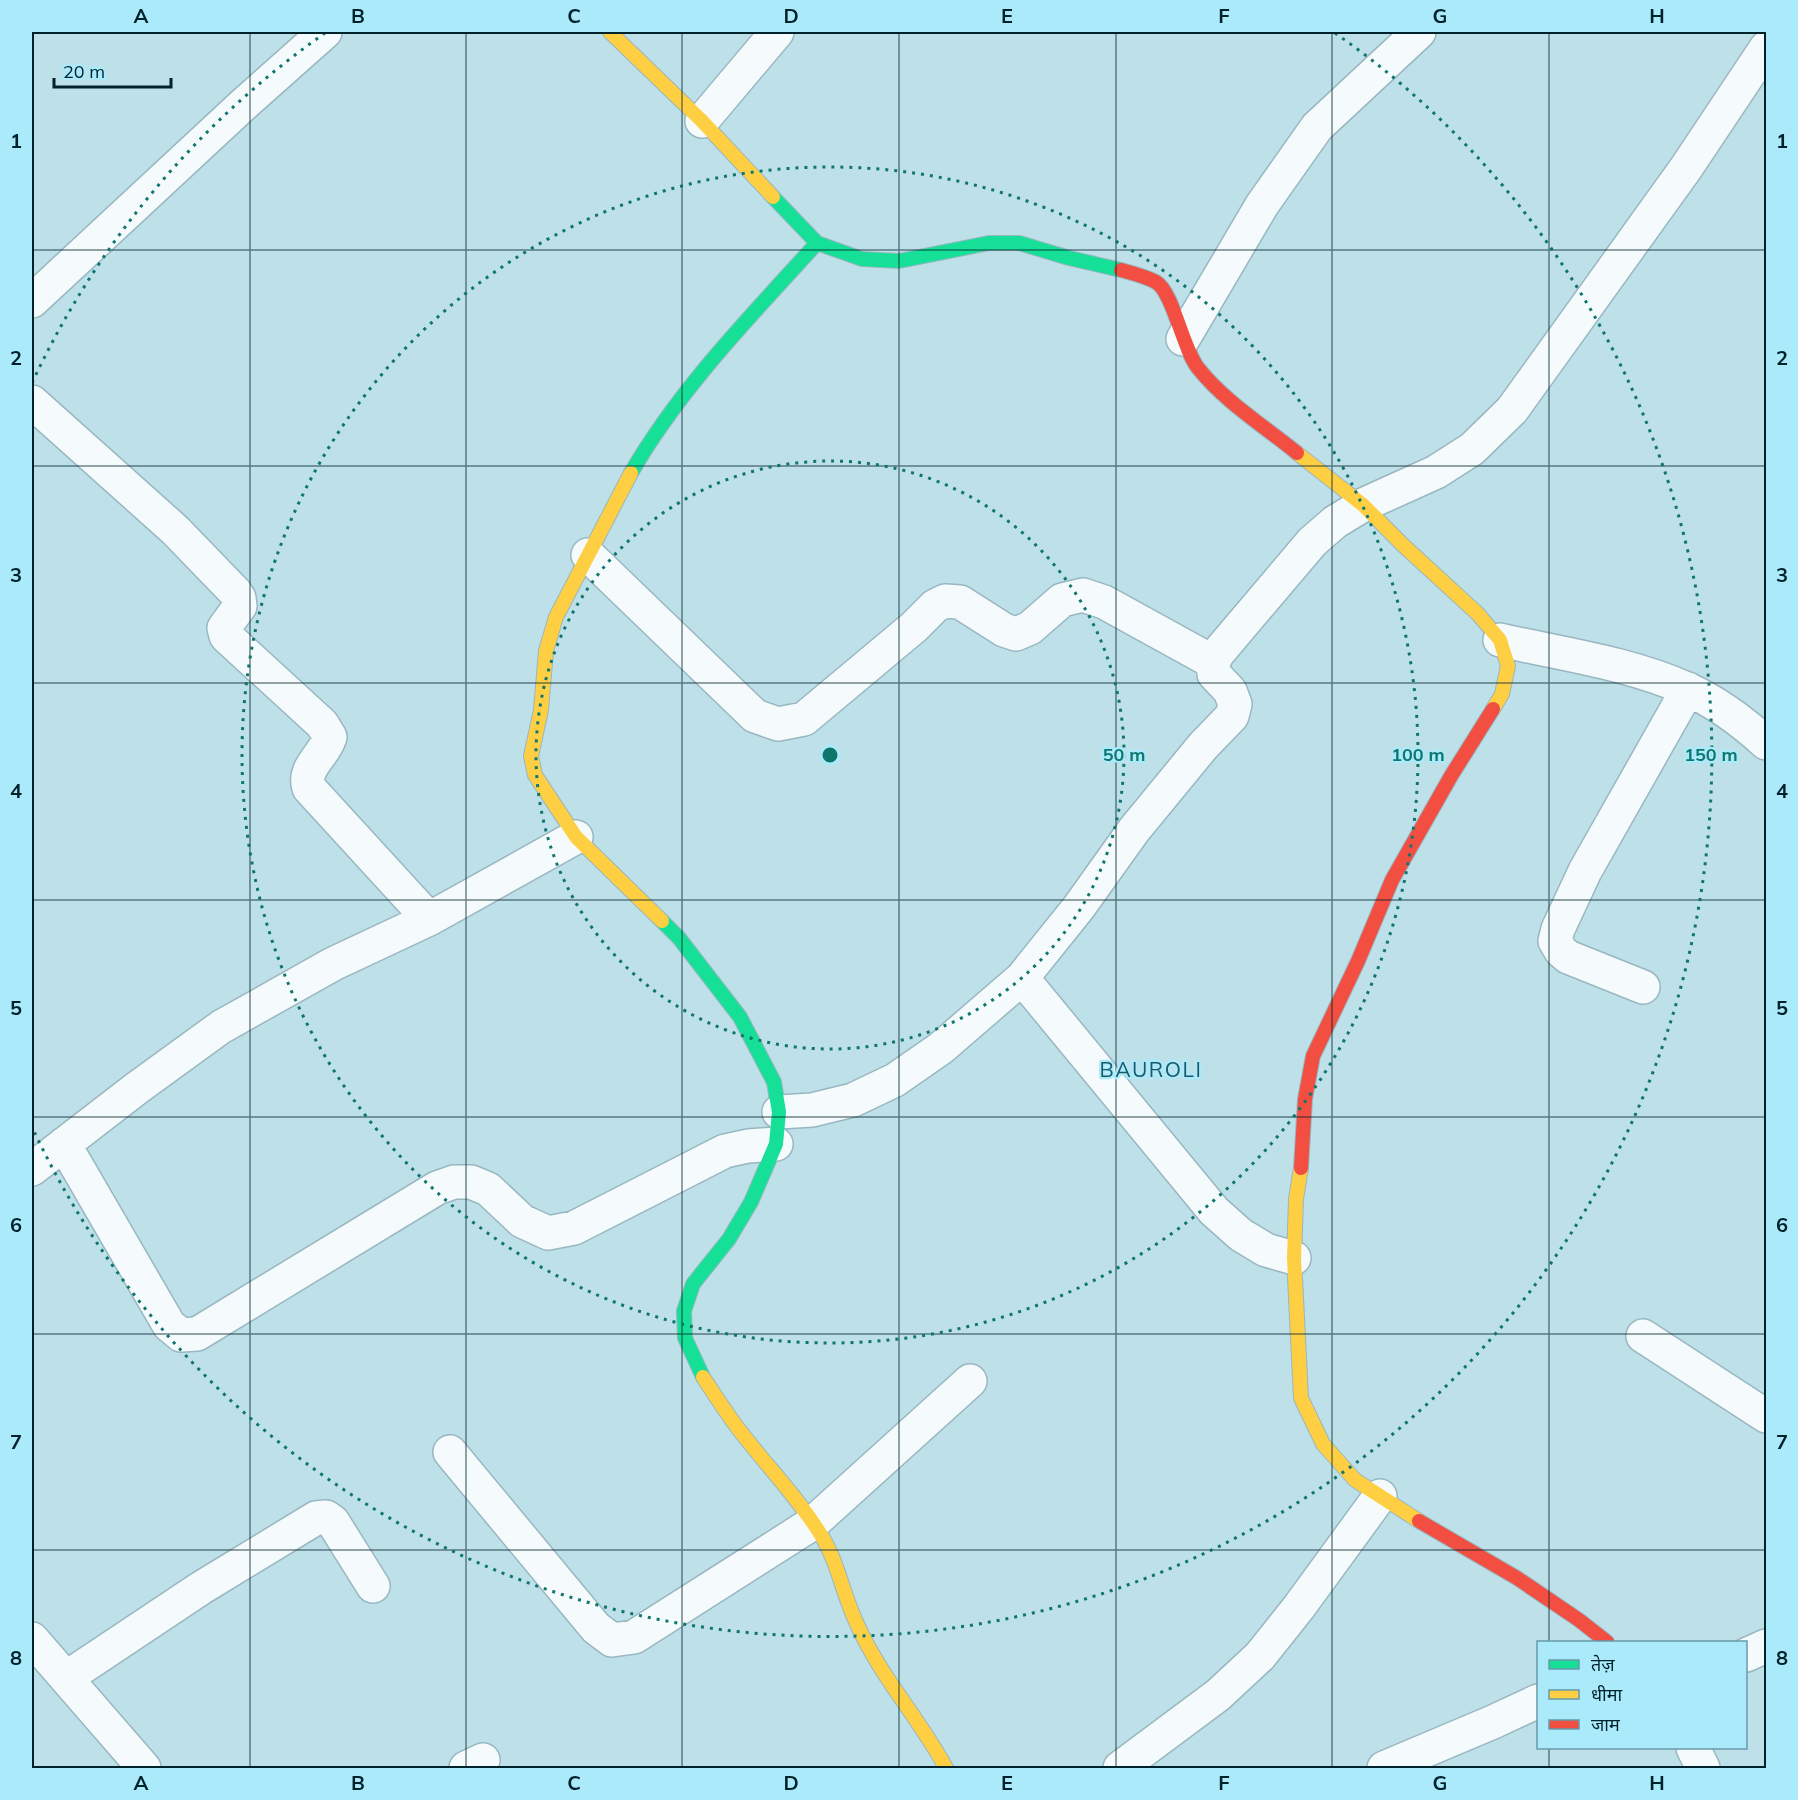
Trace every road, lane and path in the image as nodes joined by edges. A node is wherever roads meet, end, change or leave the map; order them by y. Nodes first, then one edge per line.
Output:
1 (325, 32) edge
2 (610, 32) edge
3 (777, 32) edge
4 (1419, 32) edge
5 (1767, 48) edge
6 (702, 121) junction
7 (817, 243) junction
8 (32, 301) edge
9 (1183, 339) junction
10 (32, 402) edge
11 (1364, 505) junction
12 (588, 555) junction
13 (1500, 640) junction
14 (1213, 662) junction
15 (1688, 689) junction
16 (1763, 734) edge
17 (576, 837) junction
18 (429, 919) junction
19 (1022, 978) junction
20 (1643, 987) dead end
21 (779, 1112) junction
22 (64, 1144) junction
23 (776, 1144) junction
24 (32, 1169) edge
25 (1294, 1258) junction
26 (1643, 1336) dead end
27 (970, 1381) dead end
28 (1767, 1416) edge
29 (450, 1452) dead end
30 (1380, 1496) junction
31 (813, 1522) junction
32 (374, 1586) dead end
33 (32, 1639) edge
34 (1606, 1641) edge
35 (1767, 1646) edge
36 (1747, 1655) edge
37 (66, 1678) junction
38 (1537, 1702) edge
39 (1694, 1749) edge
40 (144, 1768) edge
41 (946, 1768) edge
42 (1120, 1768) edge
43 (1384, 1768) edge
44 (1703, 1768) edge

1 - 8 street
2 - 6 street
3 - 6 street
4 - 9 street
5 - 11 street
6 - 7 street
7 - 9 street
7 - 12 street
9 - 11 street
10 - 18 street
11 - 13 street
11 - 14 street
12 - 14 street
12 - 17 street
13 - 15 street
13 - 25 street
14 - 19 street
15 - 16 street
15 - 20 street
17 - 18 street
17 - 21 street
18 - 22 street
19 - 21 street
19 - 25 street
21 - 23 street
22 - 23 street
22 - 24 street
23 - 31 street
25 - 30 street
26 - 28 street
27 - 31 street
29 - 31 street
30 - 34 street
30 - 42 street
31 - 41 street
32 - 37 street
33 - 37 street
35 - 36 street
37 - 40 street
38 - 43 street
39 - 44 street

